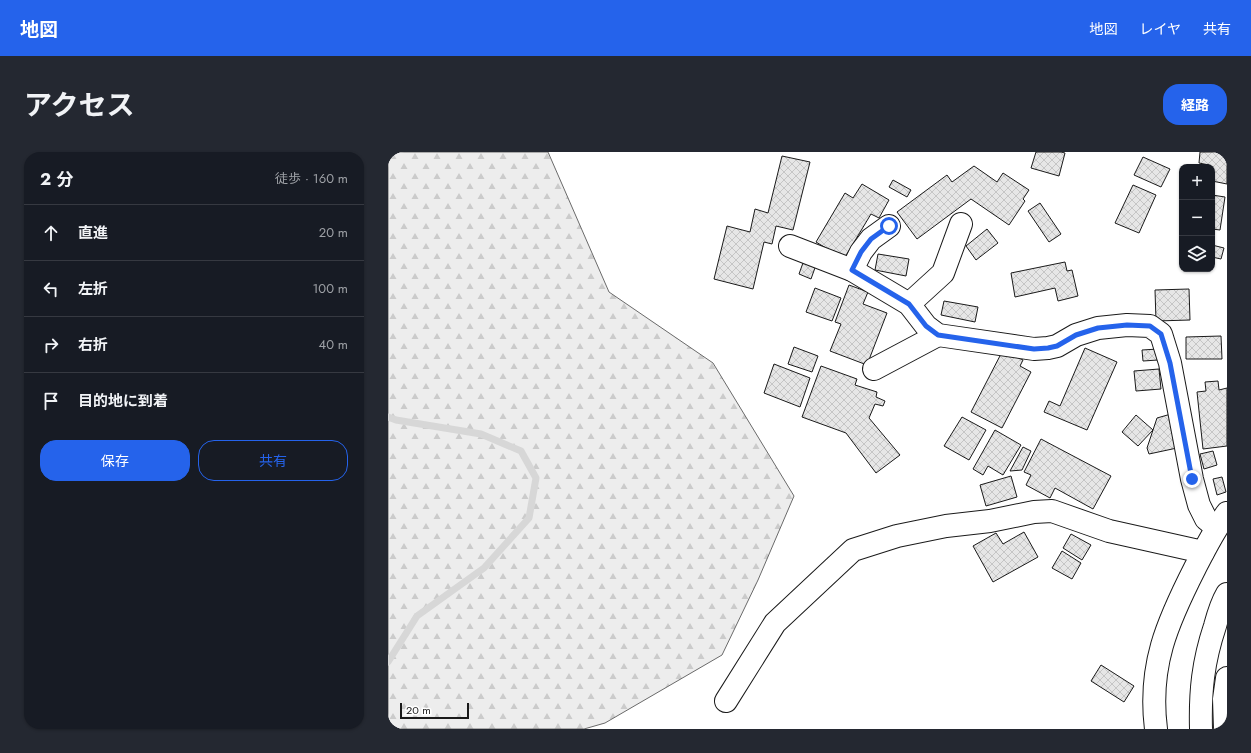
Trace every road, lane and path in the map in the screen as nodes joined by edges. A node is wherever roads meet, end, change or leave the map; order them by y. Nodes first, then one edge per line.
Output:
1 (961, 224) dead end
2 (889, 226) dead end
3 (790, 246) dead end
4 (852, 270) junction
5 (909, 304) junction
6 (938, 335) junction
7 (874, 369) dead end
8 (1222, 520) edge
9 (1204, 552) junction
10 (1227, 594) edge
11 (1227, 678) edge
12 (726, 701) dead end
13 (1156, 729) edge
14 (1201, 729) edge
15 (1225, 729) edge

1 - 5 main road
2 - 4 main road
3 - 4 main road
4 - 5 main road
5 - 6 main road
6 - 7 main road
6 - 8 main road
8 - 9 main road
9 - 12 main road
9 - 13 main road
10 - 14 main road
11 - 15 main road

